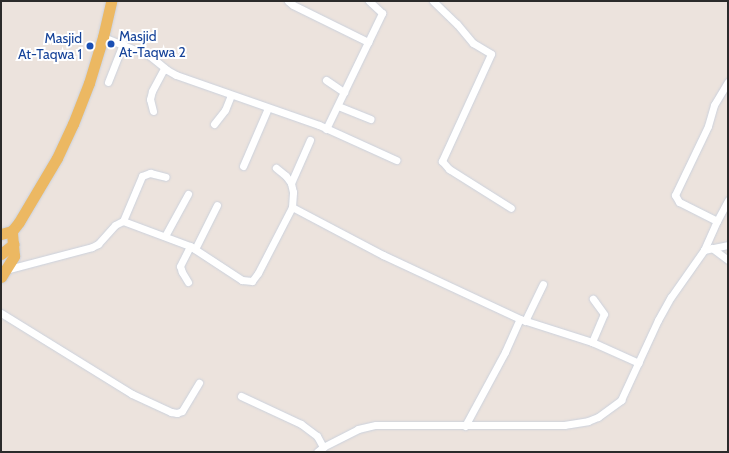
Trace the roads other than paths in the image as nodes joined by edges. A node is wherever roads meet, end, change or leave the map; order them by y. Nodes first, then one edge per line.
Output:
1 (111, 1) edge
2 (288, 1) edge
3 (369, 1) edge
4 (433, 1) edge
5 (103, 37) junction
6 (368, 42) junction
7 (123, 44) junction
8 (164, 68) junction
9 (326, 80) dead end
10 (108, 82) dead end
11 (728, 82) edge
12 (344, 92) junction
13 (231, 95) junction
14 (338, 106) junction
15 (268, 108) junction
16 (153, 111) dead end
17 (370, 118) dead end
18 (214, 124) dead end
19 (326, 129) junction
20 (310, 140) dead end
21 (396, 160) dead end
22 (243, 166) dead end
23 (276, 168) dead end
24 (166, 177) dead end
25 (291, 183) junction
26 (188, 194) dead end
27 (728, 200) edge
28 (217, 205) dead end
29 (292, 206) junction
30 (511, 208) dead end
31 (123, 221) junction
32 (717, 221) junction
33 (6, 233) edge
34 (165, 236) junction
35 (14, 244) junction
36 (728, 245) edge
37 (193, 248) junction
38 (712, 248) junction
39 (704, 250) junction
40 (1, 254) edge
41 (728, 260) edge
42 (3, 273) edge
43 (188, 282) dead end
44 (543, 284) dead end
45 (593, 300) dead end
46 (1, 313) edge
47 (522, 320) junction
48 (592, 342) junction
49 (639, 363) junction
50 (199, 383) dead end
51 (241, 396) dead end
52 (465, 426) junction
53 (323, 447) junction
54 (317, 452) edge

1 - 5 main road
2 - 6 street
3 - 6 street
4 - 30 street
5 - 7 street
5 - 33 main road
6 - 12 street
7 - 8 street
7 - 10 street
8 - 13 street
8 - 16 street
9 - 12 street
11 - 32 street
12 - 14 street
13 - 15 street
13 - 18 street
14 - 17 street
14 - 19 street
15 - 19 street
15 - 22 street
19 - 21 street
20 - 25 street
23 - 25 street
24 - 31 street
25 - 29 street
26 - 34 street
27 - 32 street
28 - 37 street
29 - 37 street
29 - 47 street
31 - 34 street
31 - 42 street
32 - 39 street
33 - 35 main road
34 - 37 street
35 - 40 main road
35 - 42 main road
36 - 38 street
37 - 43 street
38 - 39 street
38 - 41 street
39 - 49 street
44 - 47 street
45 - 48 street
46 - 50 street
47 - 48 street
47 - 52 street
48 - 49 street
49 - 52 street
51 - 53 street
52 - 53 street
53 - 54 street

